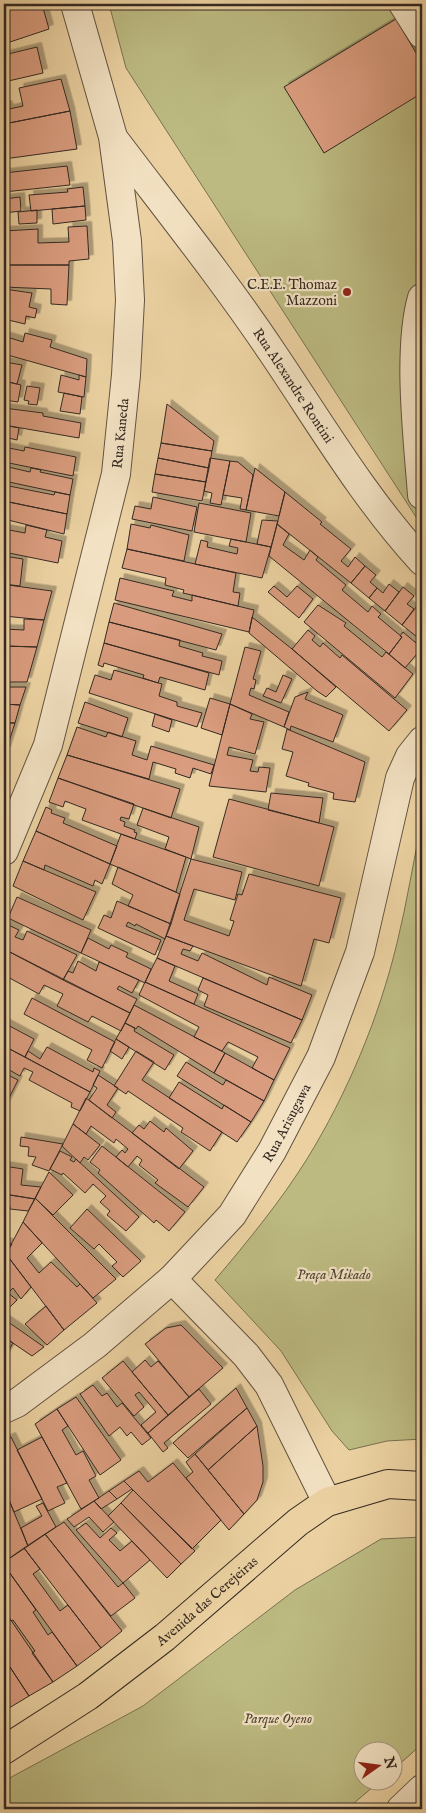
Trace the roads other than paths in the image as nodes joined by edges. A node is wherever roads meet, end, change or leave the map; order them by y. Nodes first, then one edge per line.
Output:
1 (75, 4) edge
2 (404, 4) edge
3 (422, 34) edge
4 (113, 137) junction
5 (422, 298) edge
6 (422, 495) edge
7 (422, 561) edge
8 (422, 741) edge
9 (4, 851) edge
10 (172, 1279) junction
11 (4, 1409) edge
12 (422, 1486) edge
13 (327, 1502) junction
14 (4, 1750) edge
15 (422, 1789) edge
16 (401, 1809) edge

1 - 4 street, Rua Kaneda
2 - 3 street
4 - 7 street, Rua Alexandre Rontini
4 - 9 street, Rua Kaneda
5 - 6 street
8 - 10 street, Rua Arisugawa
10 - 11 street, Rua Arisugawa
10 - 13 street
12 - 13 main road, Avenida das Cerejeiras
13 - 14 main road, Avenida das Cerejeiras
15 - 16 street

